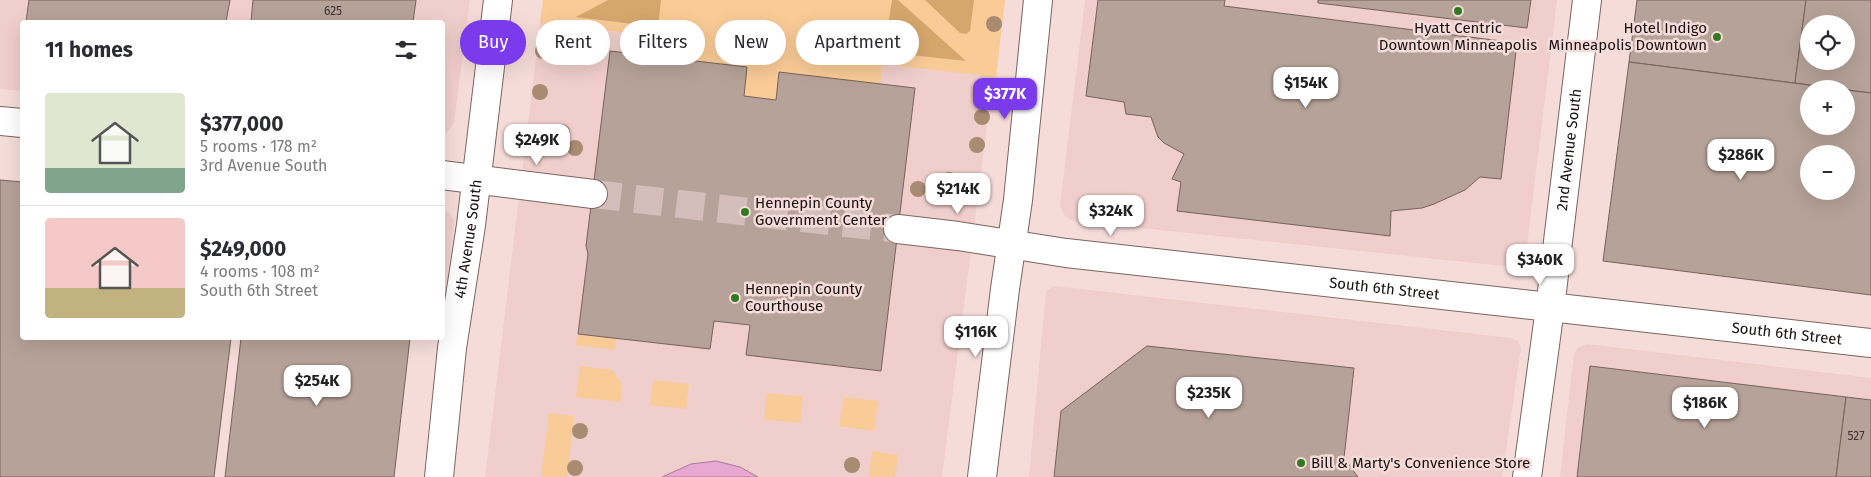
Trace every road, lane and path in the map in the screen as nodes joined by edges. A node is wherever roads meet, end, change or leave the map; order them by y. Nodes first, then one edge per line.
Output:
1 (498, 0) edge
2 (1038, 0) edge
3 (1587, 0) edge
4 (0, 121) edge
5 (20, 123) edge
6 (445, 175) edge
7 (476, 180) junction
8 (593, 194) tunnel mouth
9 (898, 229) tunnel mouth
10 (1012, 244) junction
11 (1550, 308) junction
12 (1871, 343) edge
13 (439, 477) edge
14 (982, 477) edge
15 (1527, 477) edge

1 - 7 main road, 4th Avenue South
2 - 10 main road
3 - 11 main road, 2nd Avenue South
4 - 5 main road
6 - 7 main road
7 - 8 main road
7 - 13 main road, 4th Avenue South
9 - 10 main road, South 6th Street
10 - 11 main road, South 6th Street
10 - 14 main road
11 - 12 main road, South 6th Street
11 - 15 main road, 2nd Avenue South

